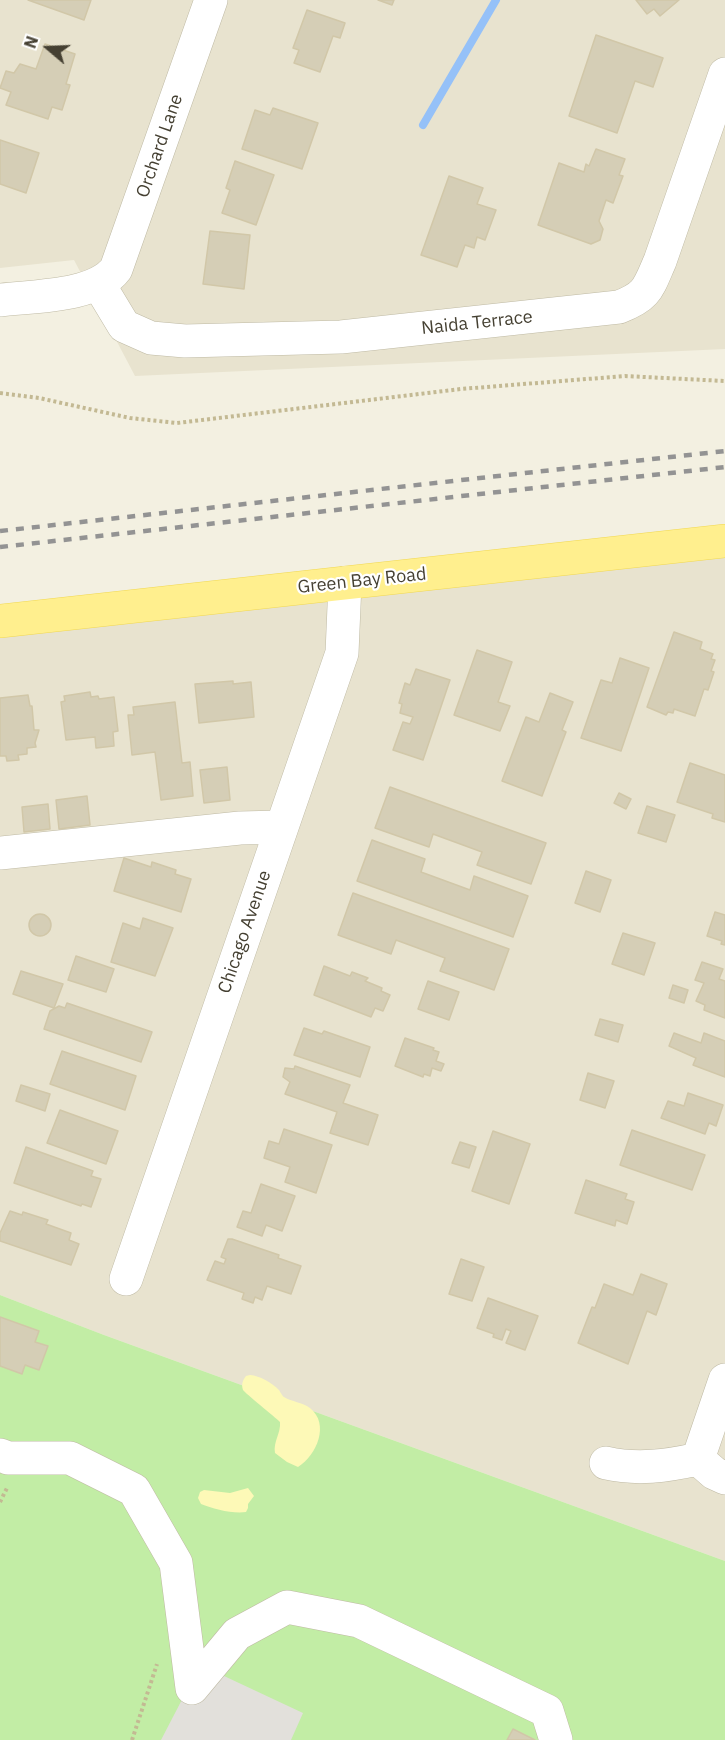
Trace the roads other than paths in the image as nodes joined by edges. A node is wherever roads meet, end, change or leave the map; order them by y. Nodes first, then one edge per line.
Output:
1 (211, 0) edge
2 (725, 74) edge
3 (98, 284) junction
4 (0, 300) edge
5 (725, 541) edge
6 (345, 583) junction
7 (0, 621) edge
8 (280, 827) junction
9 (0, 853) edge
10 (126, 1278) dead end
11 (725, 1380) edge
12 (0, 1455) edge
13 (698, 1459) junction
14 (606, 1463) dead end
15 (725, 1478) edge
16 (556, 1740) edge

1 - 3 street, Orchard Lane
2 - 3 street, Naida Terrace
3 - 4 street
5 - 6 main road, Green Bay Road
6 - 7 main road, Green Bay Road
6 - 8 street, Chicago Avenue
8 - 9 street
8 - 10 street, Chicago Avenue
11 - 13 street
12 - 16 street
13 - 14 street
13 - 15 street

